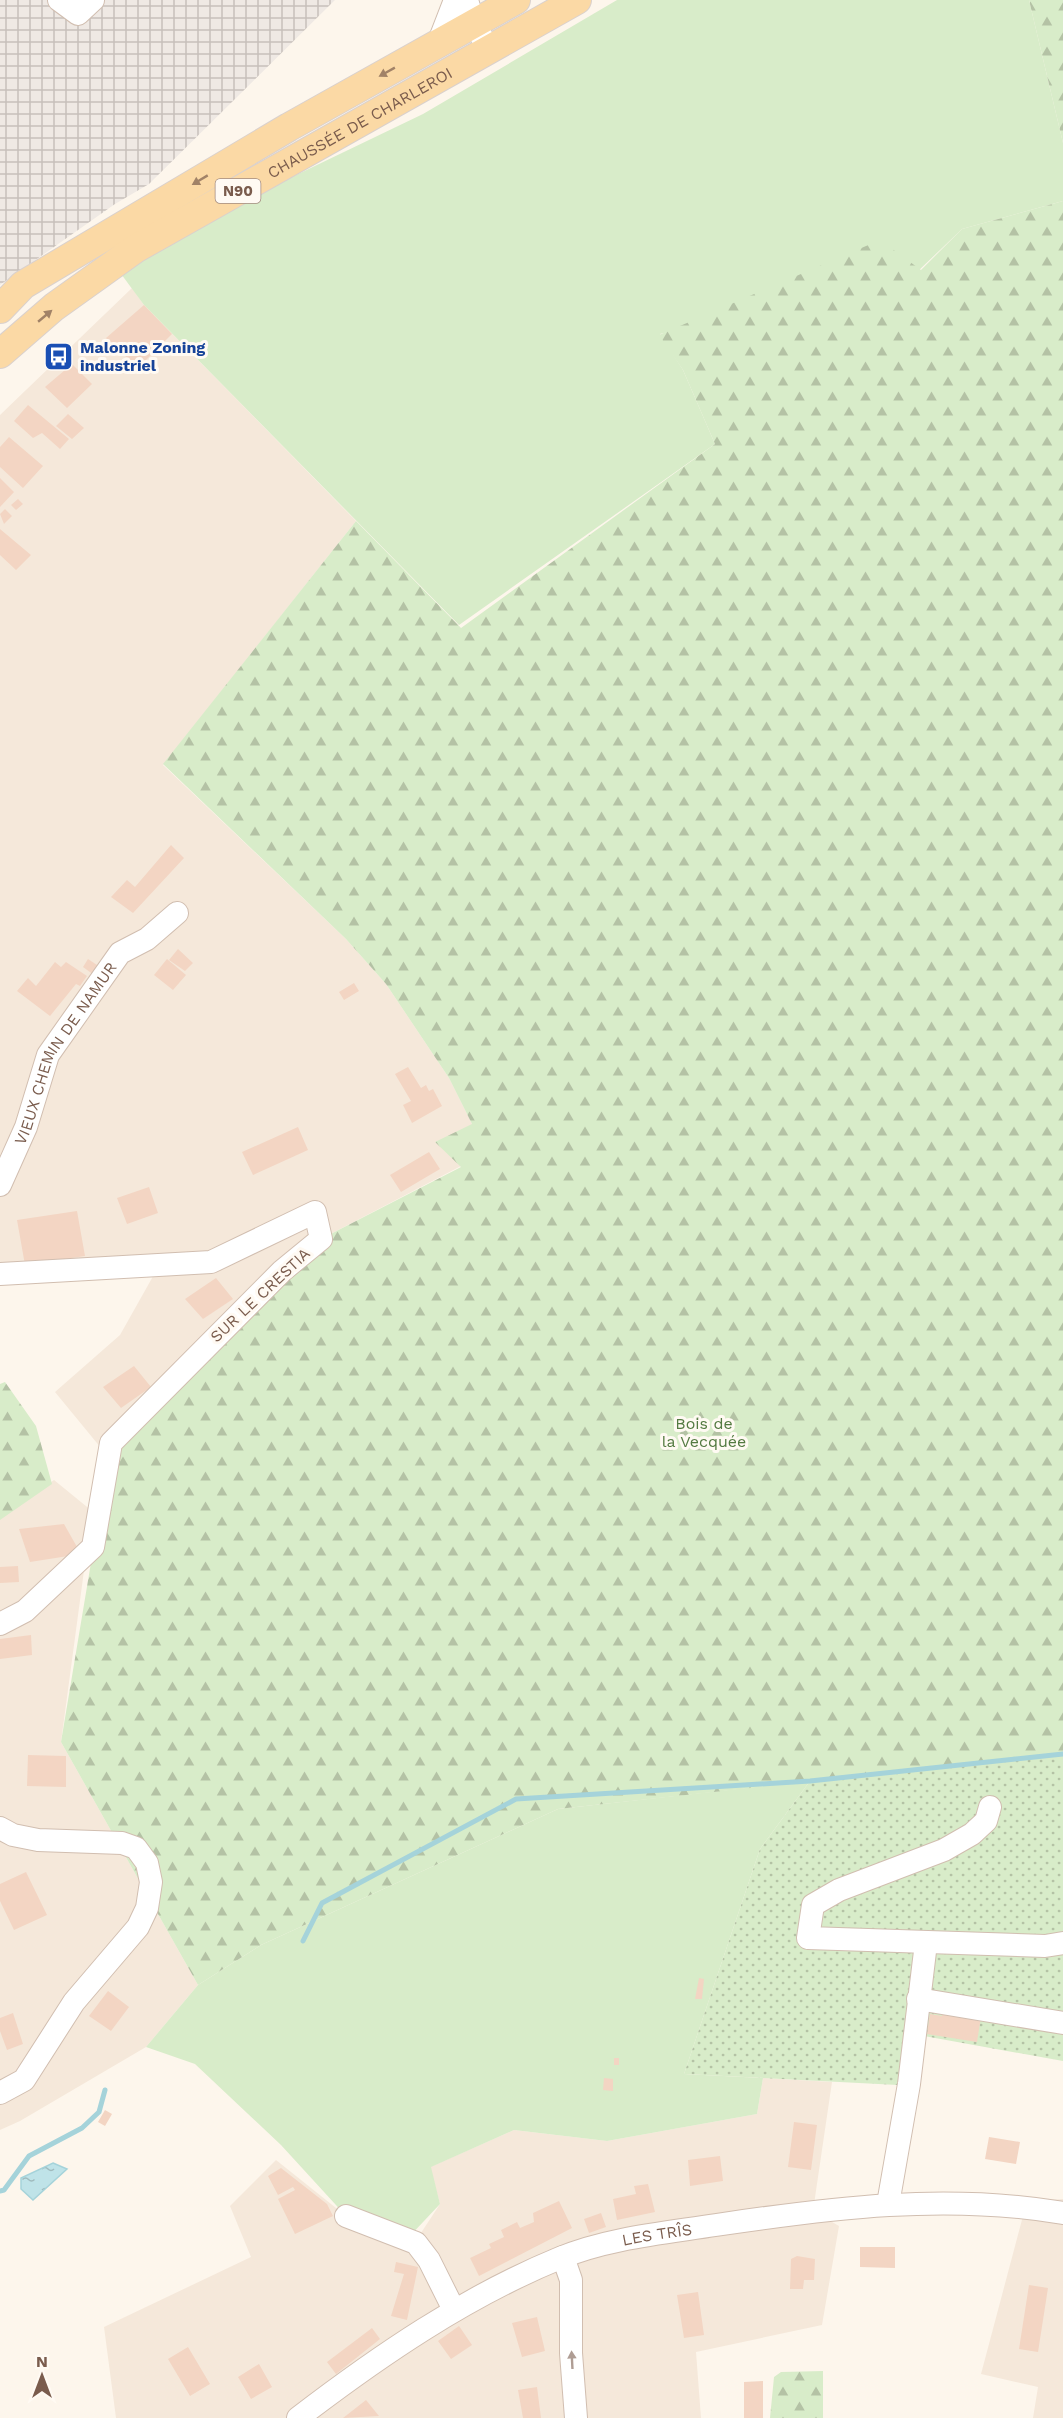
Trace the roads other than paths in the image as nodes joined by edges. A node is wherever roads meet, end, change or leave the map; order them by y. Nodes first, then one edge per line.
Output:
1 (59, 0) edge
2 (93, 0) edge
3 (455, 0) edge
4 (516, 0) edge
5 (577, 0) edge
6 (534, 10) edge
7 (470, 12) edge
8 (438, 44) junction
9 (489, 49) junction
10 (0, 309) edge
11 (0, 354) edge
12 (177, 913) dead end
13 (0, 1185) edge
14 (0, 1274) edge
15 (0, 1624) edge
16 (990, 1807) dead end
17 (0, 1828) edge
18 (926, 1943) junction
19 (1063, 1943) edge
20 (918, 1999) junction
21 (1063, 2023) edge
22 (0, 2093) edge
23 (888, 2204) junction
24 (1063, 2213) edge
25 (346, 2216) dead end
26 (563, 2257) junction
27 (454, 2310) junction
28 (298, 2418) edge
29 (576, 2418) edge

1 - 2 street
3 - 8 street
4 - 7 main road, CHAUSSÉE DE CHARLEROI / N90
5 - 6 main road, CHAUSSÉE DE CHARLEROI / N90
6 - 9 main road, CHAUSSÉE DE CHARLEROI / N90
7 - 8 main road, CHAUSSÉE DE CHARLEROI / N90
7 - 9 street
8 -> 10 main road, CHAUSSÉE DE CHARLEROI / N90
11 -> 9 main road, CHAUSSÉE DE CHARLEROI / N90
12 - 13 street, VIEUX CHEMIN DE NAMUR
14 - 15 street, SUR LE CRESTIA
16 - 18 street
17 - 22 street
18 - 19 street
18 - 20 street
20 - 21 street
20 - 23 street
23 - 24 street, LES TRÎS
23 - 26 street, LES TRÎS
25 - 27 street
26 - 27 street, LES TRÎS
29 -> 26 street
27 - 28 street, LES TRÎS

